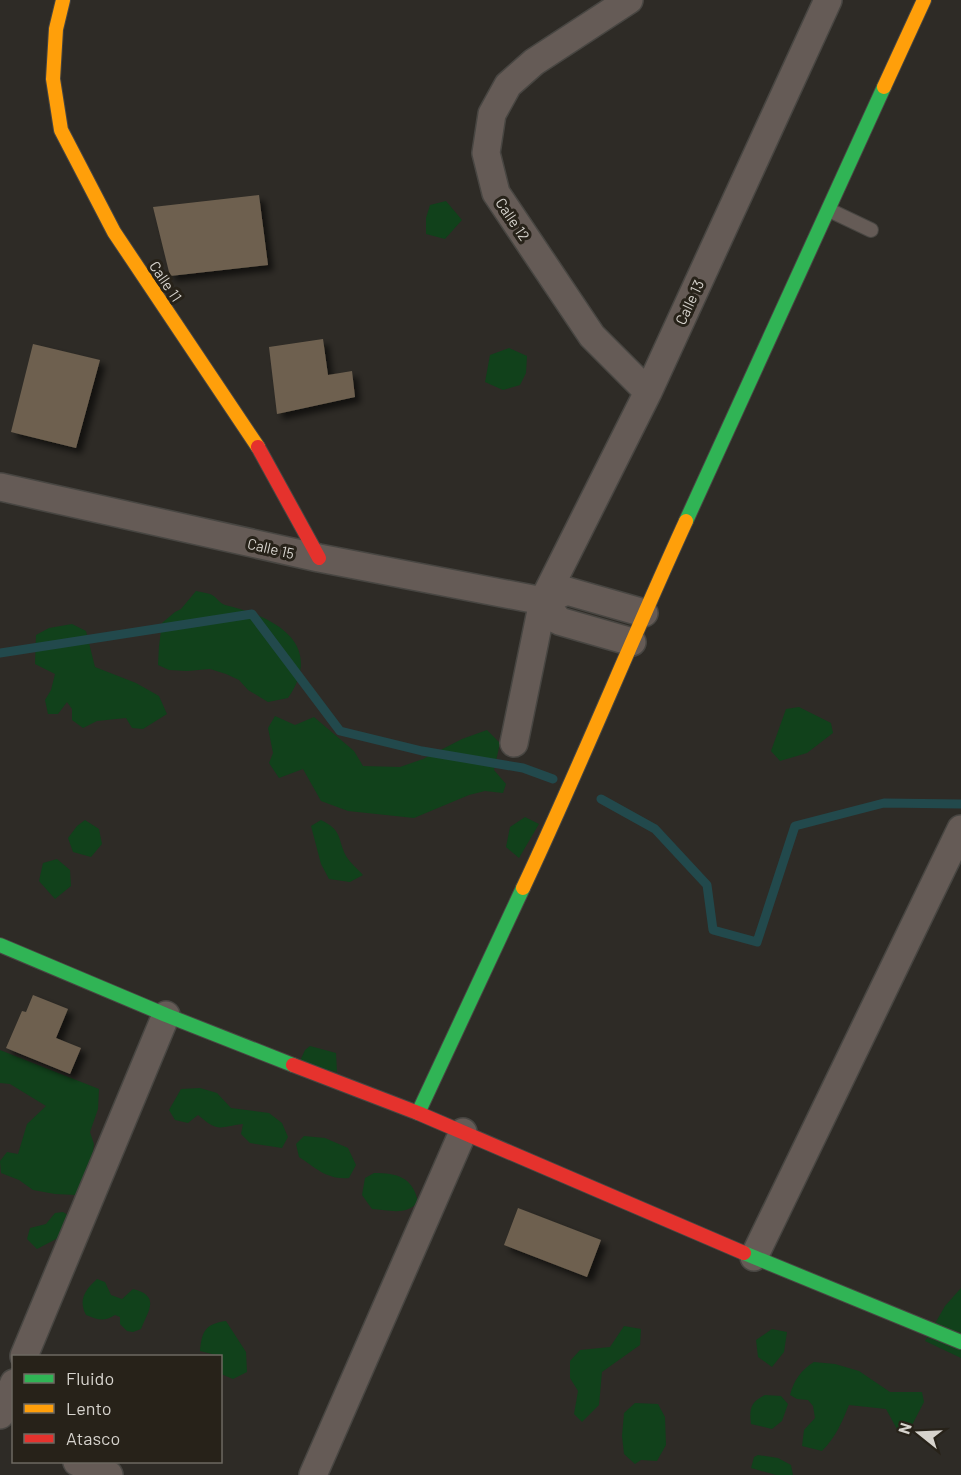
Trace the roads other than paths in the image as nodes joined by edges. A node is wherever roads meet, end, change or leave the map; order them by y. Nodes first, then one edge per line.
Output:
1 (63, 0) edge
2 (629, 0) edge
3 (828, 0) edge
4 (924, 0) edge
5 (829, 210) junction
6 (871, 230) dead end
7 (648, 392) junction
8 (0, 487) edge
9 (319, 558) junction
10 (543, 601) junction
11 (644, 613) junction
12 (632, 642) junction
13 (514, 743) dead end
14 (961, 830) edge
15 (0, 945) edge
16 (166, 1015) junction
17 (418, 1113) junction
18 (463, 1132) junction
19 (754, 1257) junction
20 (961, 1342) edge
21 (24, 1355) edge
22 (12, 1388) edge
23 (0, 1415) edge
24 (82, 1463) edge
25 (109, 1475) edge
26 (313, 1475) edge

1 - 9 street, Calle 11
2 - 7 street, Calle 12
3 - 7 street, Calle 13
4 - 5 street
5 - 6 lane
5 - 11 street
7 - 10 street, Calle 13
8 - 9 street, Calle 15
9 - 10 street, Calle 15
10 - 11 street
10 - 12 street
10 - 13 street, Calle 13
11 - 12 street
12 - 17 street
14 - 19 street
15 - 16 street
16 - 17 street
16 - 21 street
17 - 18 street
18 - 19 street
18 - 26 street
19 - 20 street
22 - 23 street
24 - 25 street

